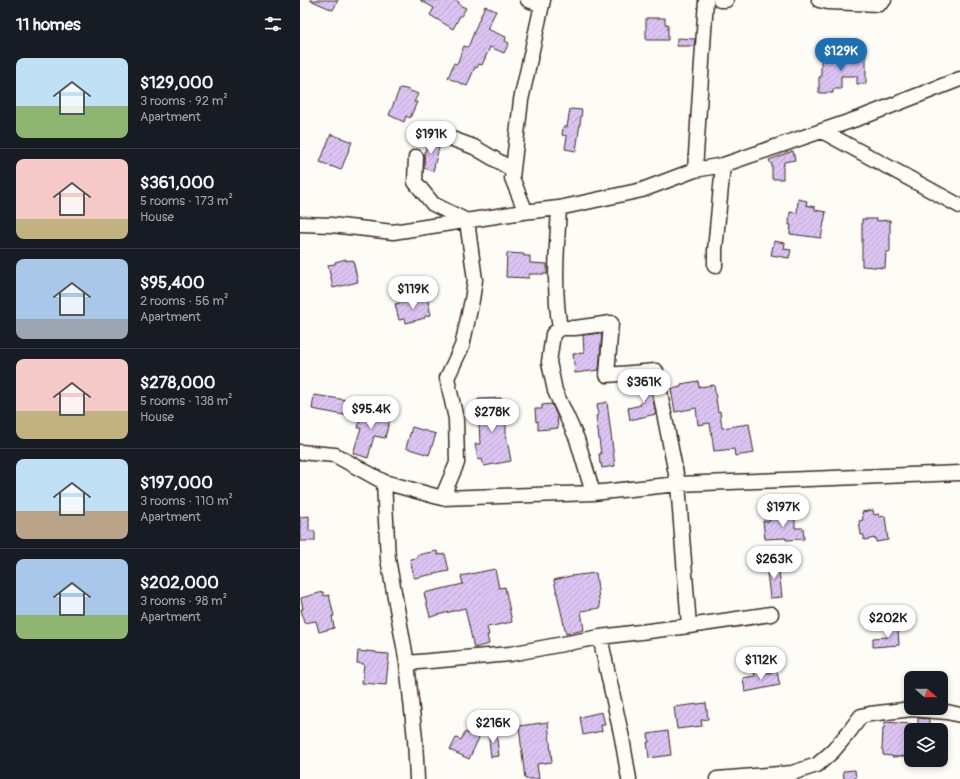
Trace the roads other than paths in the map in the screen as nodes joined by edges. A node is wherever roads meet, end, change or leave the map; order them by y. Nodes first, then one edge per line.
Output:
1 (528, 0) edge
2 (706, 0) edge
3 (720, 0) edge
4 (726, 0) edge
5 (819, 0) edge
6 (884, 0) edge
7 (543, 3) edge
8 (960, 79) edge
9 (822, 131) junction
10 (425, 132) dead end
11 (416, 156) dead end
12 (723, 165) junction
13 (513, 170) junction
14 (695, 170) junction
15 (960, 206) edge
16 (558, 208) junction
17 (523, 212) junction
18 (467, 221) junction
19 (300, 224) edge
20 (715, 266) dead end
21 (560, 328) junction
22 (300, 452) edge
23 (960, 473) edge
24 (384, 482) junction
25 (678, 484) junction
26 (593, 493) junction
27 (442, 498) junction
28 (771, 614) dead end
29 (689, 626) junction
30 (600, 637) junction
31 (407, 663) junction
32 (960, 715) edge
33 (417, 779) edge
34 (629, 779) edge
35 (717, 779) edge

1 - 7 street
2 - 14 street
3 - 4 street
5 - 6 street
7 - 13 street
8 - 9 street
9 - 12 street
9 - 15 street
10 - 13 street
11 - 18 street
12 - 14 street
12 - 20 street
13 - 17 street
14 - 16 street
16 - 17 street
16 - 21 street
17 - 18 street
18 - 19 street
18 - 27 street
21 - 25 street
21 - 26 street
22 - 24 street
23 - 25 street
24 - 27 street
24 - 31 street
25 - 26 street
25 - 29 street
26 - 27 street
28 - 29 street
29 - 30 street
30 - 31 street
30 - 34 street
31 - 33 street
32 - 35 street

